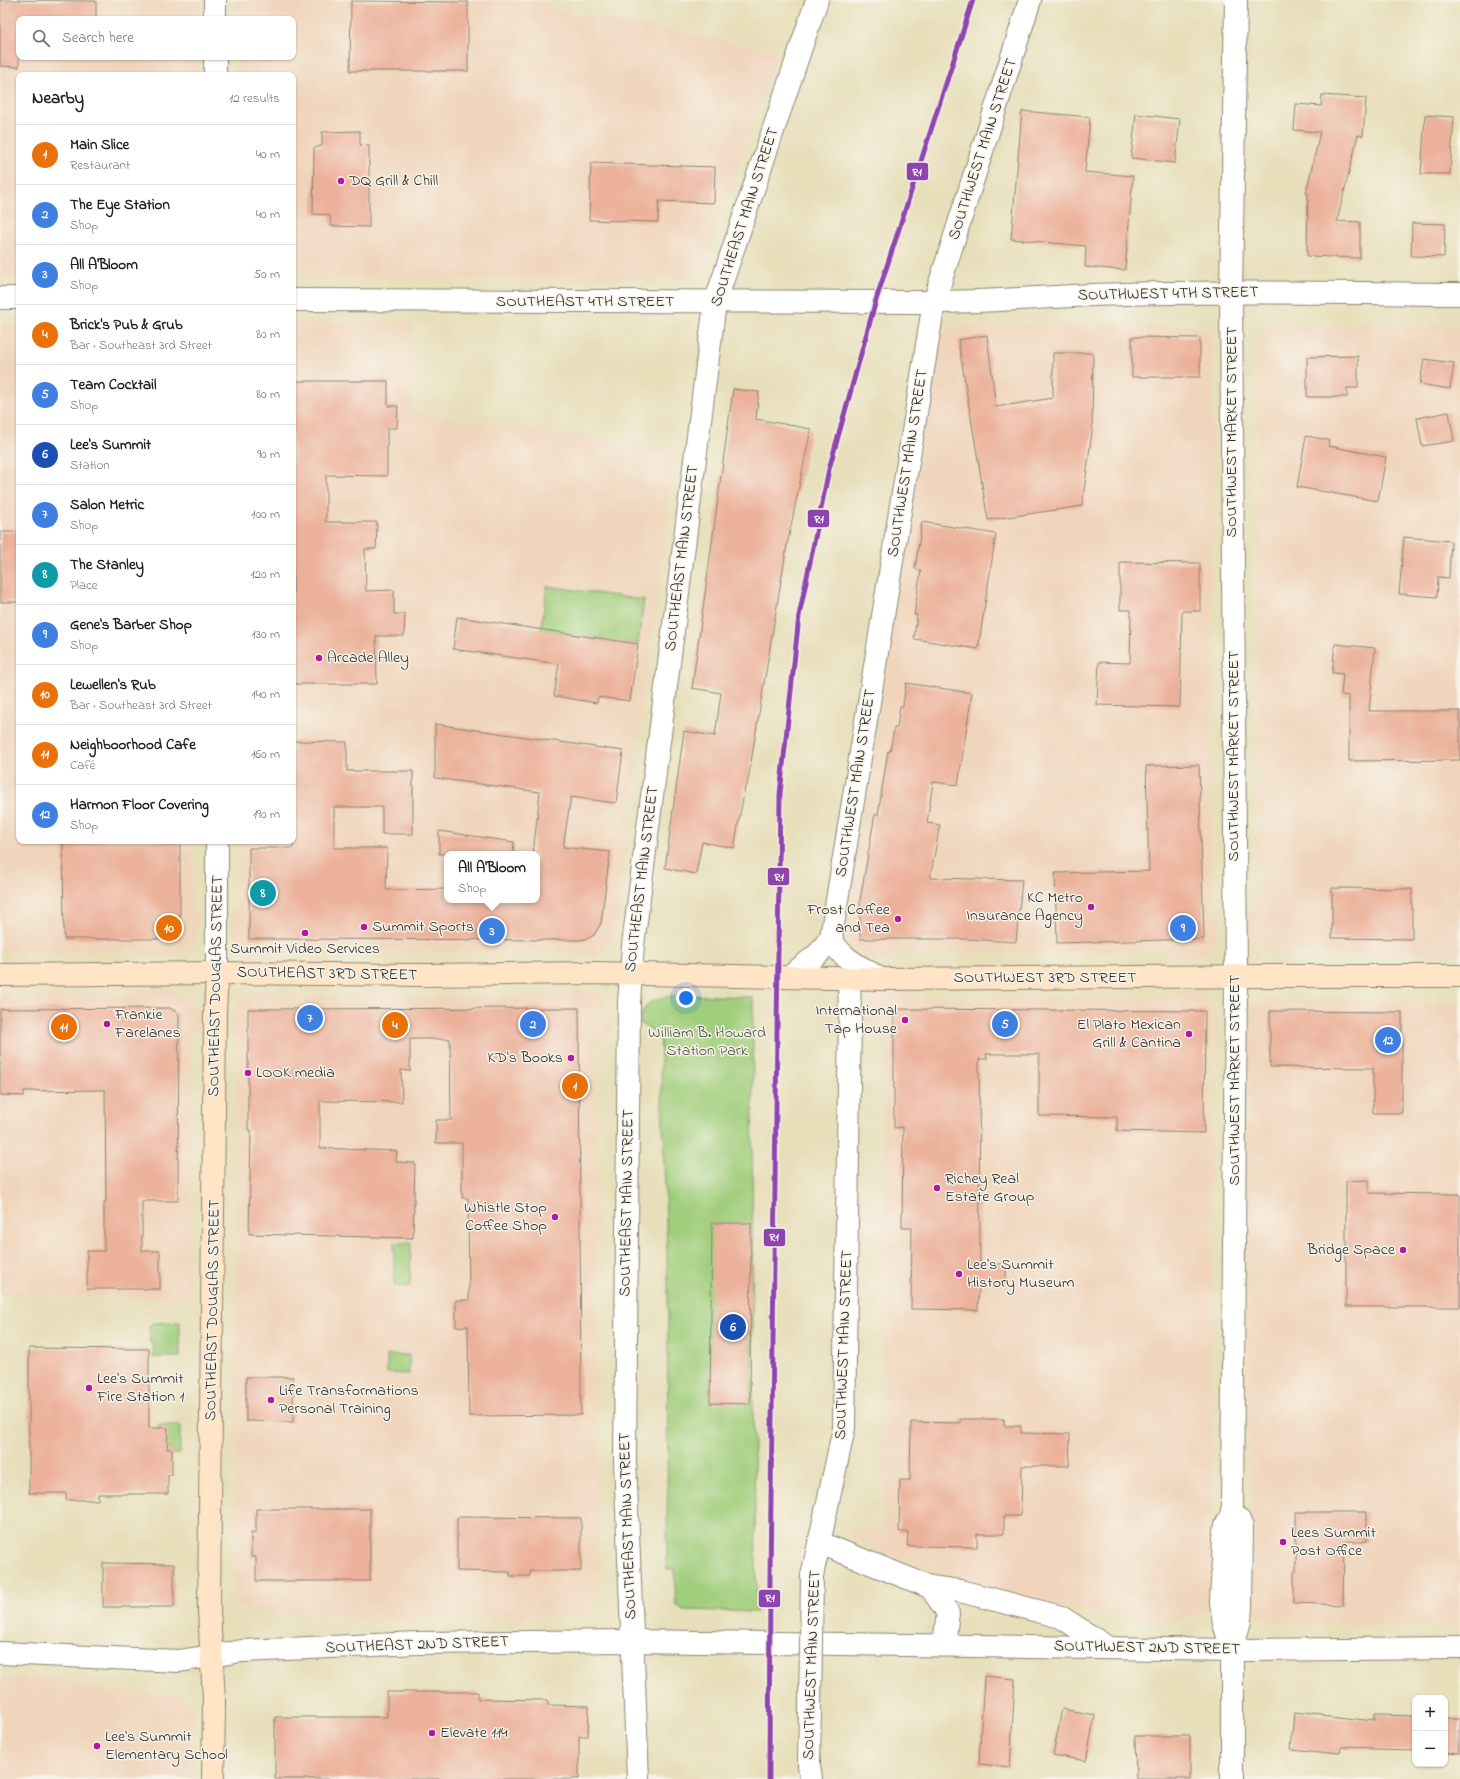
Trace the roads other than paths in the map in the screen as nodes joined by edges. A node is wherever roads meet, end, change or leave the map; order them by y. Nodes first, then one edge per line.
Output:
1 (215, 0) edge
2 (817, 0) edge
3 (1030, 0) edge
4 (1236, 0) edge
5 (215, 16) edge
6 (215, 60) edge
7 (215, 72) edge
8 (1231, 292) junction
9 (1460, 294) edge
10 (0, 298) edge
11 (16, 298) edge
12 (296, 300) edge
13 (876, 300) joint
14 (714, 302) junction
15 (934, 302) junction
16 (217, 844) edge
17 (831, 937) junction
18 (217, 973) junction
19 (630, 974) junction
20 (0, 975) edge
21 (1236, 976) junction
22 (1460, 976) edge
23 (789, 977) junction
24 (849, 979) junction
25 (881, 979) junction
26 (820, 1544) junction
27 (930, 1587) junction
28 (632, 1641) junction
29 (834, 1643) joint
30 (944, 1644) junction
31 (1107, 1647) junction
32 (1460, 1648) edge
33 (1232, 1649) junction
34 (0, 1653) edge
35 (212, 1657) junction
36 (213, 1779) edge
37 (638, 1779) edge
38 (811, 1779) edge
39 (1232, 1779) edge

1 - 5 street
2 - 14 street, SOUTHEAST MAIN STREET
3 - 15 street, SOUTHWEST MAIN STREET
4 - 8 street, SOUTHWEST MARKET STREET
6 - 7 street
8 - 9 street, SOUTHWEST 4TH STREET
8 - 15 street, SOUTHWEST 4TH STREET
8 - 21 street, SOUTHWEST MARKET STREET
10 - 11 street
12 - 14 street, SOUTHEAST 4TH STREET
13 - 14 street, SOUTHEAST 4TH STREET
13 - 15 street, SOUTHWEST 4TH STREET
14 - 19 street, SOUTHEAST MAIN STREET
15 - 17 street, SOUTHWEST MAIN STREET
16 - 18 street, SOUTHEAST DOUGLAS STREET
17 - 23 street, SOUTHWEST MAIN STREET
17 - 25 street
18 - 19 main road, SOUTHEAST 3RD STREET
18 - 20 main road, SOUTHEAST 3RD STREET
18 - 35 main road, SOUTHEAST DOUGLAS STREET
19 - 23 main road, SOUTHWEST 3RD STREET
19 - 28 street, SOUTHEAST MAIN STREET
21 - 22 main road, SOUTHWEST 3RD STREET
21 - 25 main road, SOUTHWEST 3RD STREET
21 - 33 street, SOUTHWEST MARKET STREET
23 - 24 main road, SOUTHWEST 3RD STREET
24 - 25 main road, SOUTHWEST 3RD STREET
24 - 26 street, SOUTHWEST MAIN STREET
26 - 27 street
26 - 38 street, SOUTHWEST MAIN STREET, bridge
27 - 30 street
27 - 31 street
28 - 29 street, SOUTHEAST 2ND STREET
28 - 35 street, SOUTHEAST 2ND STREET
28 - 37 street, SOUTHEAST MAIN STREET
29 - 30 street, SOUTHWEST 2ND STREET
30 - 31 street, SOUTHWEST 2ND STREET
31 - 33 street, SOUTHWEST 2ND STREET
32 - 33 street, SOUTHWEST 2ND STREET
33 - 39 street, SOUTHWEST MARKET STREET
34 - 35 street, SOUTHEAST 2ND STREET
35 - 36 main road, SOUTHEAST DOUGLAS STREET

